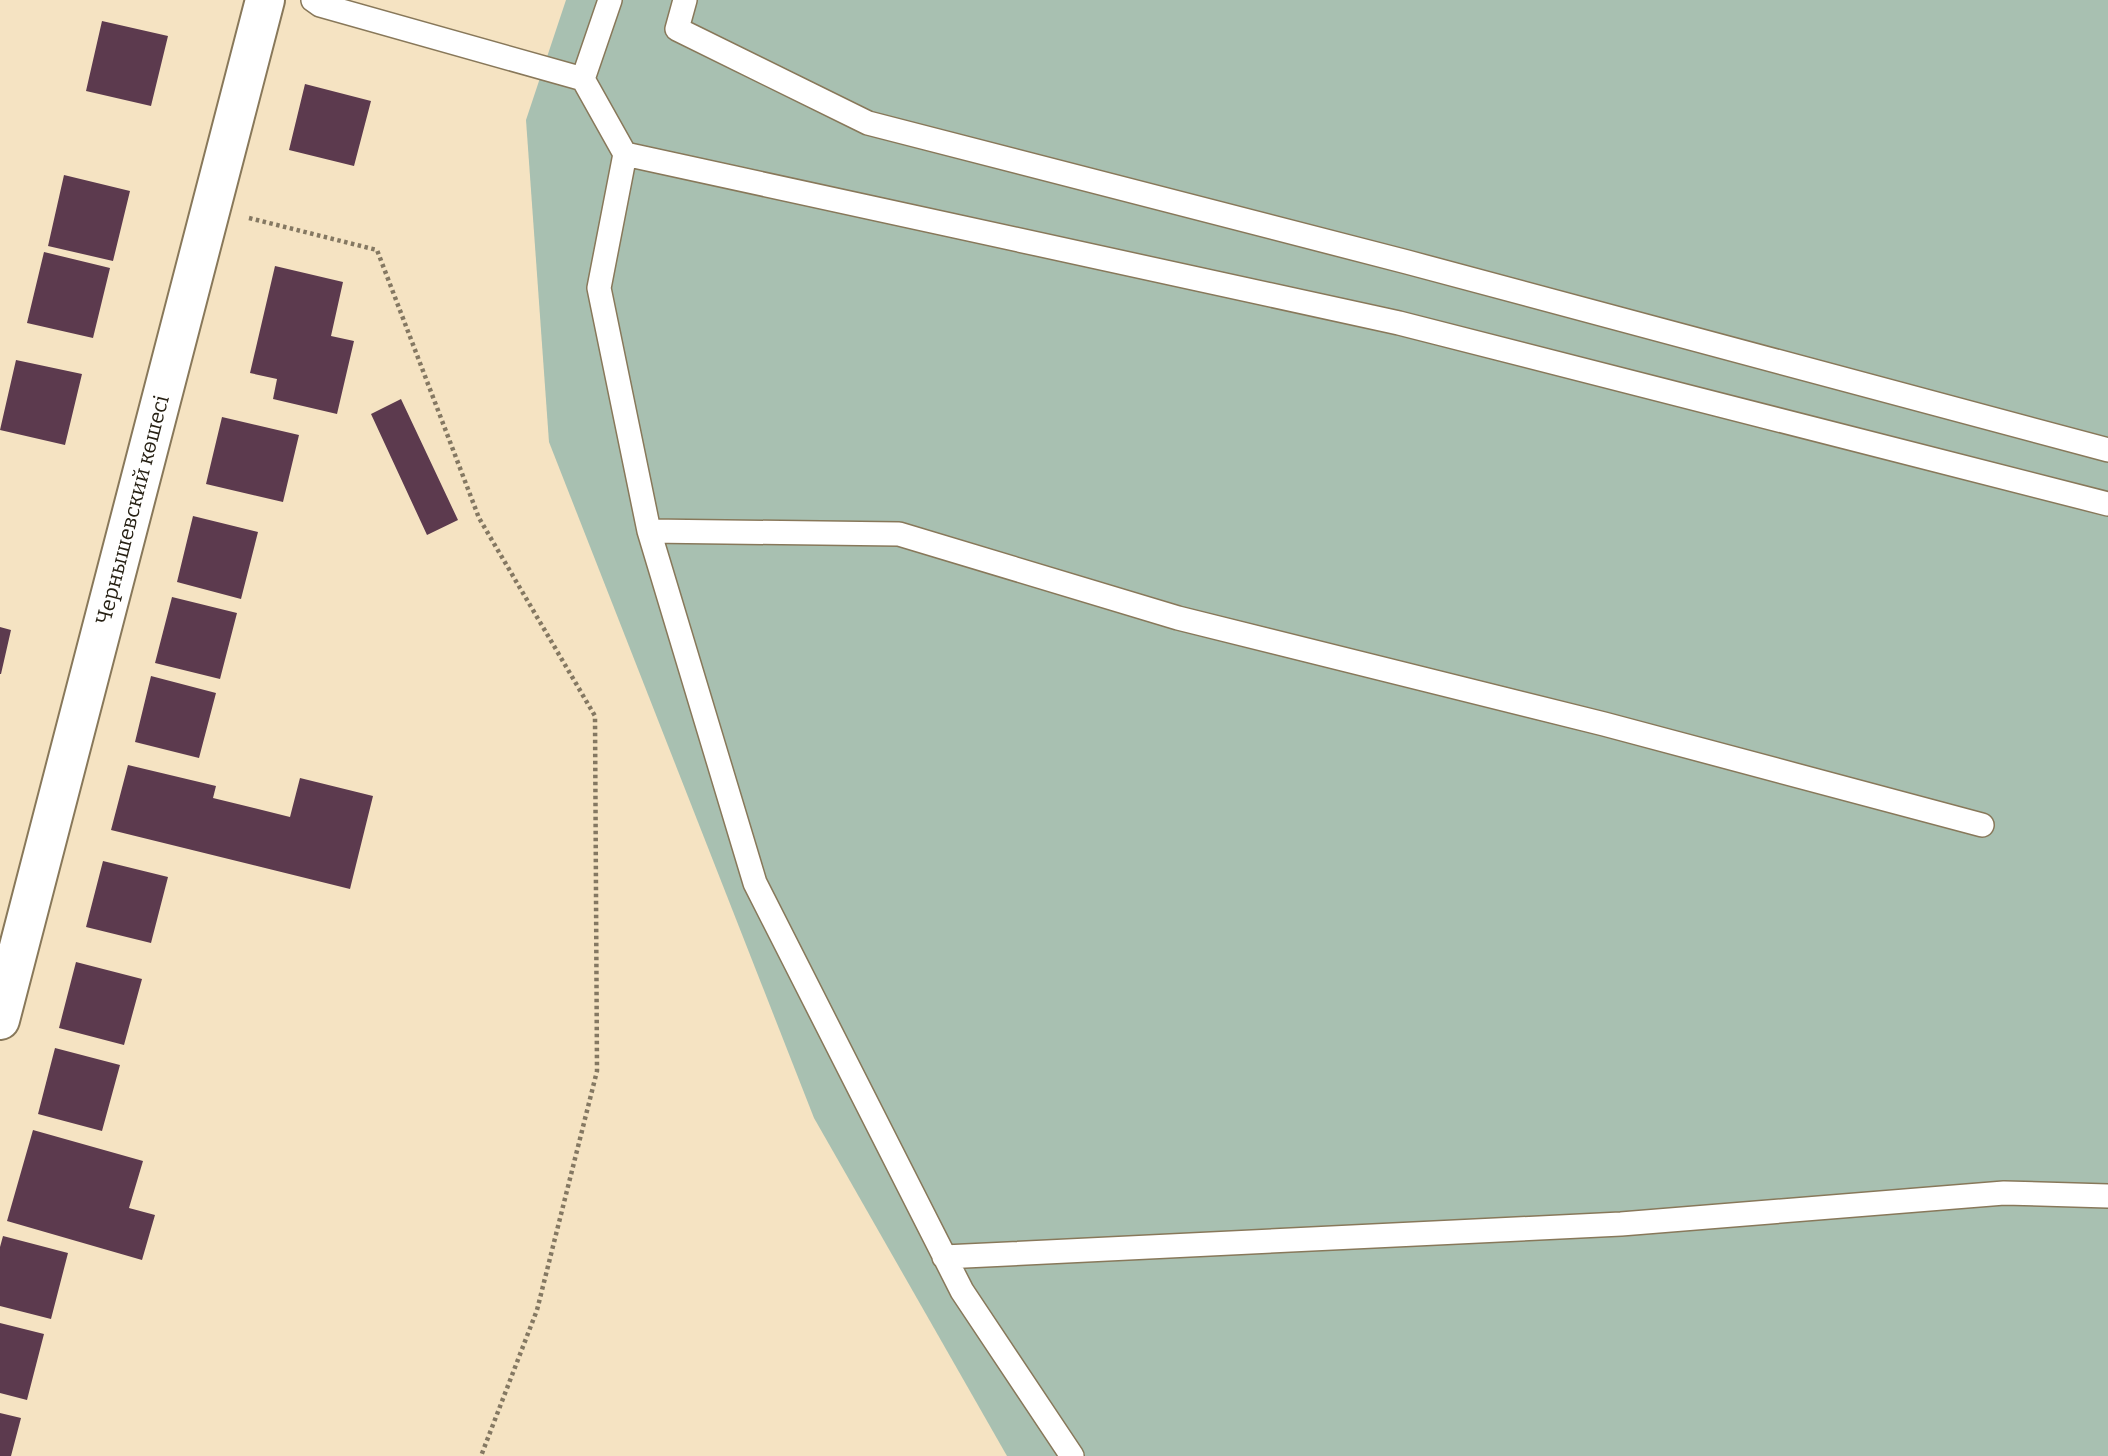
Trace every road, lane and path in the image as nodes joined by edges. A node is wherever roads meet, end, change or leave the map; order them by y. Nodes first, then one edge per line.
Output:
1 (265, 0) edge
2 (313, 0) edge
3 (610, 0) edge
4 (685, 0) edge
5 (583, 79) junction
6 (625, 154) junction
7 (211, 209) junction
8 (2108, 450) edge
9 (2108, 504) edge
10 (649, 531) junction
11 (1982, 825) dead end
12 (0, 1020) edge
13 (2108, 1196) edge
14 (944, 1257) junction
15 (481, 1456) edge
16 (1072, 1456) edge

1 - 7 street, Чернышевский көшесі
2 - 5 lane
3 - 5 lane
4 - 8 lane
5 - 6 lane
6 - 9 lane
6 - 10 lane
7 - 12 street, Чернышевский көшесі
7 - 15 path
10 - 11 lane
10 - 14 lane
13 - 14 lane
14 - 16 lane

